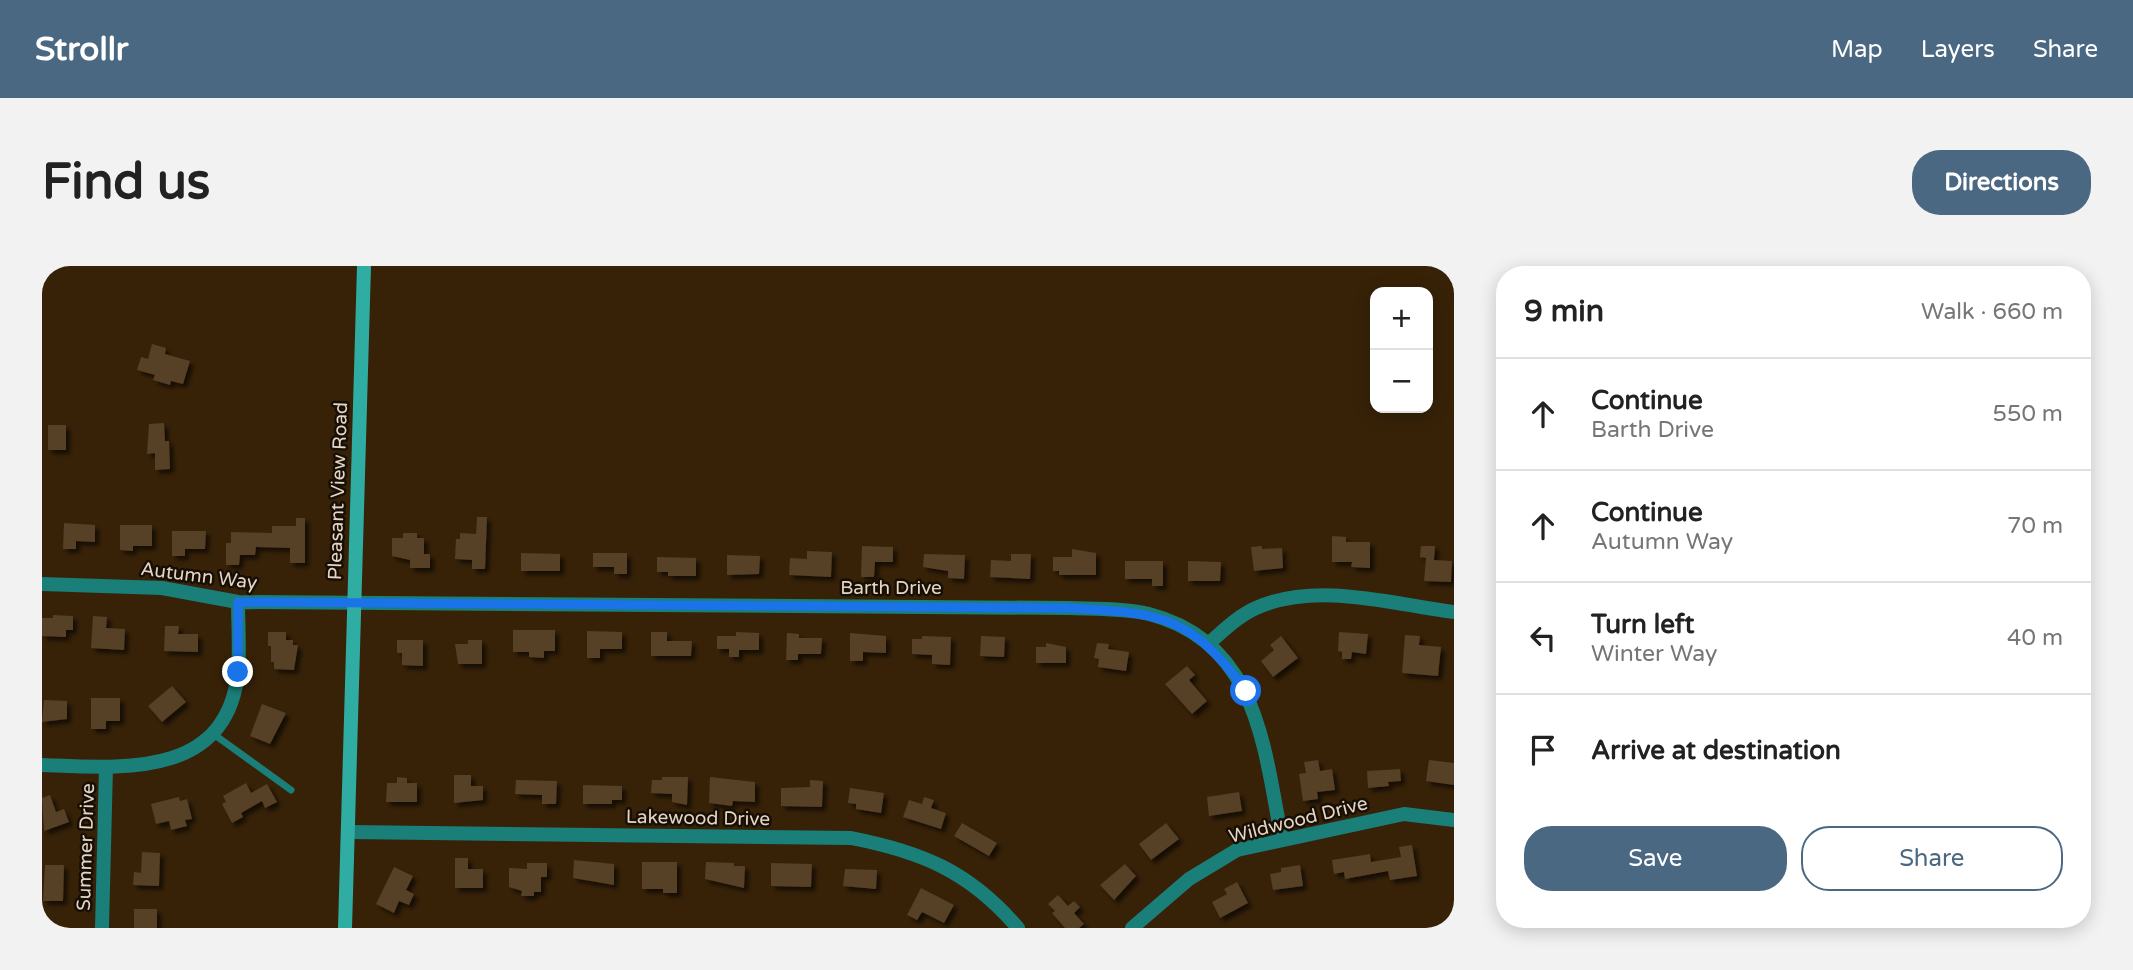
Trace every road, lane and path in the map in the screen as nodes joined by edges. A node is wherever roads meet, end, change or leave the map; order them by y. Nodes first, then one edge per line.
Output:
1 (364, 266) edge
2 (42, 583) edge
3 (238, 602) junction
4 (352, 602) junction
5 (1454, 612) edge
6 (1208, 644) junction
7 (212, 732) junction
8 (42, 765) edge
9 (106, 767) junction
10 (291, 790) dead end
11 (1454, 820) edge
12 (349, 832) junction
13 (1282, 840) junction
14 (102, 928) edge
15 (345, 928) edge
16 (1018, 928) edge
17 (1132, 928) edge

1 - 4 main road, Pleasant View Road
2 - 3 street, Autumn Way
3 - 4 street, Autumn Way
3 - 7 street
4 - 6 street, Barth Drive
4 - 12 main road, Pleasant View Road
5 - 6 street
6 - 13 street, Barth Drive
7 - 9 street
7 - 10 lane
8 - 9 street
9 - 14 street, Summer Drive
11 - 13 street, Wildwood Drive
12 - 15 main road, Pleasant View Road
12 - 16 street, Lakewood Drive
13 - 17 street, Wildwood Drive

